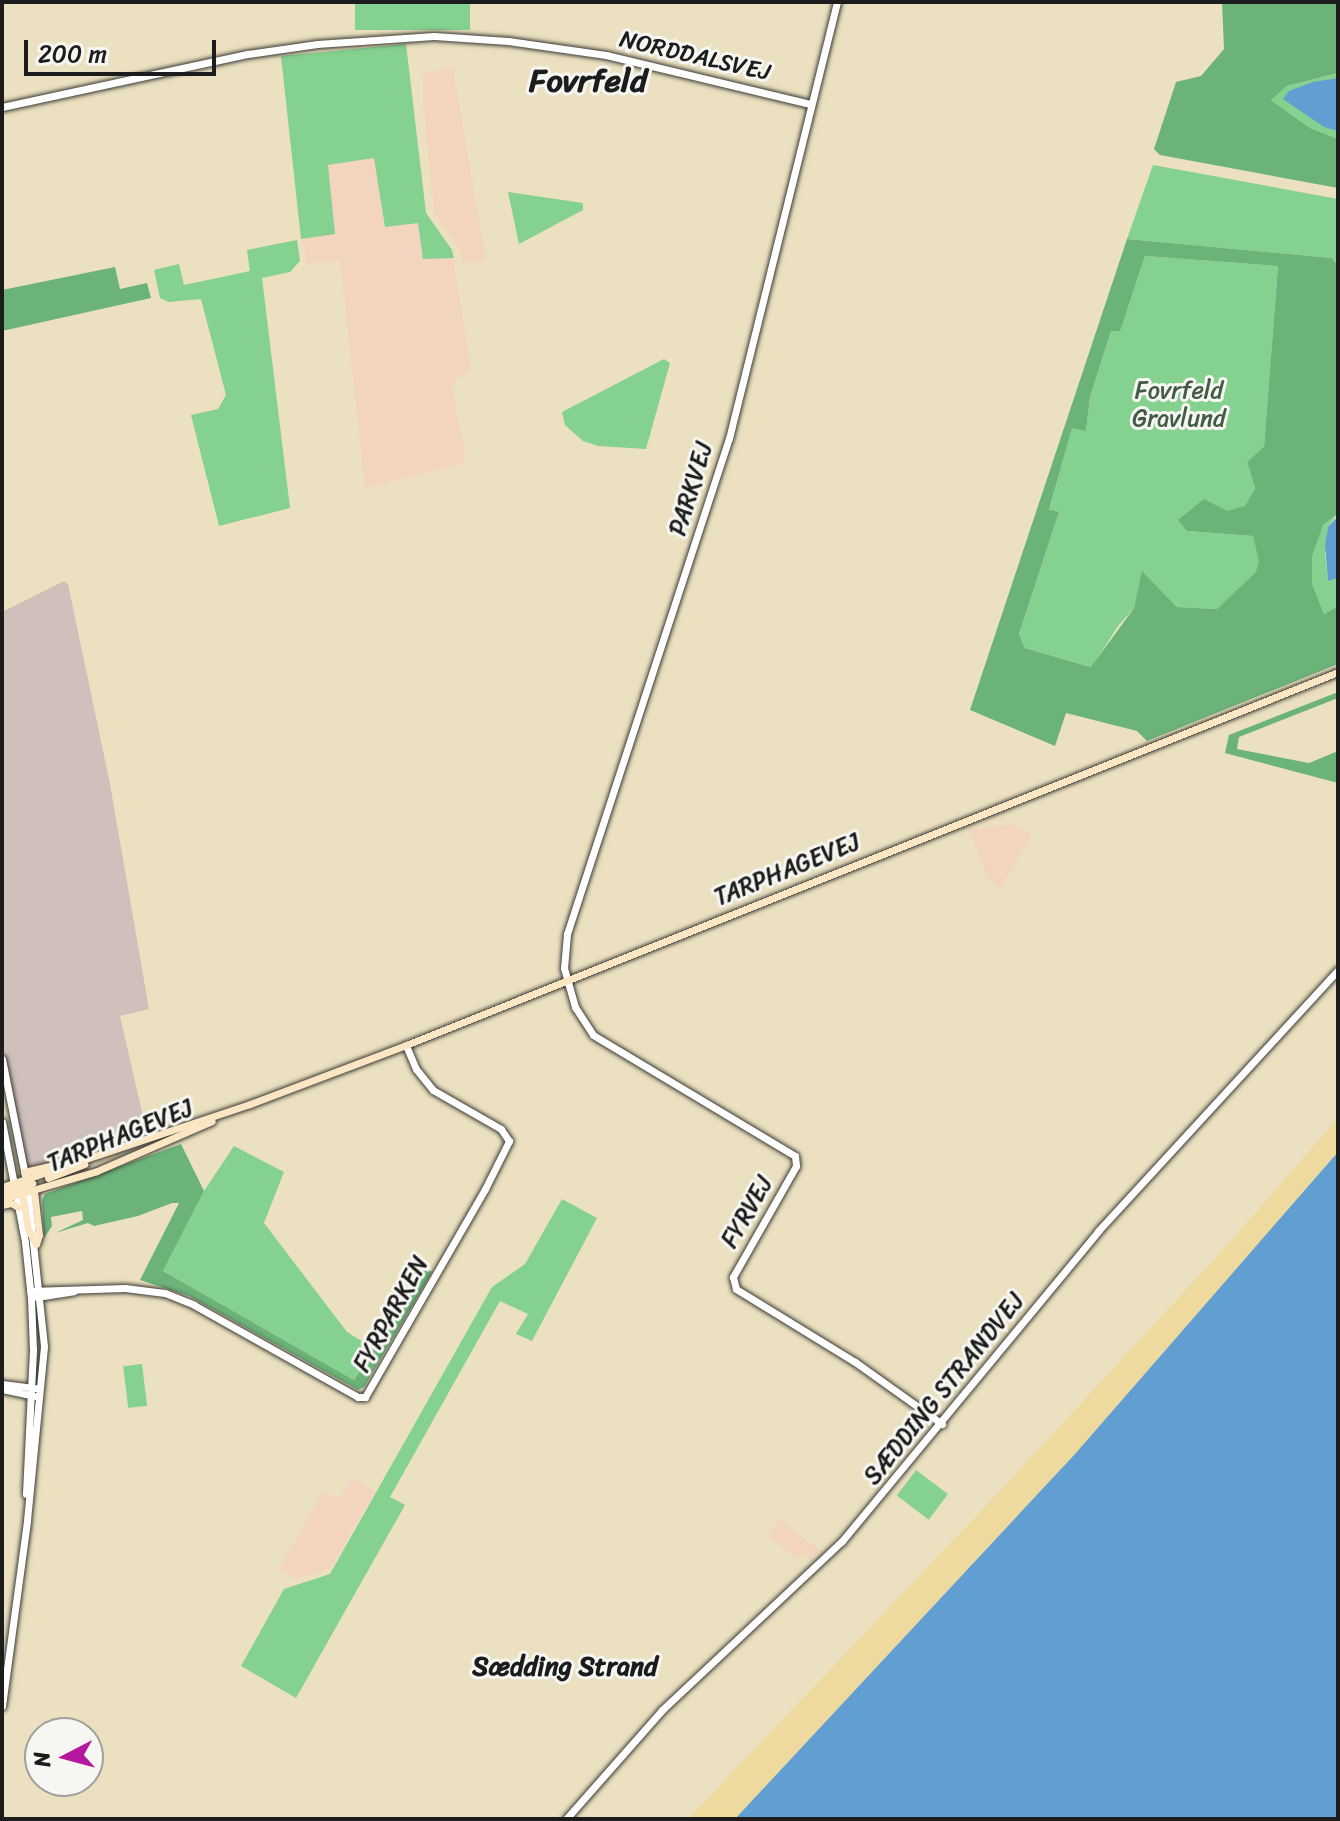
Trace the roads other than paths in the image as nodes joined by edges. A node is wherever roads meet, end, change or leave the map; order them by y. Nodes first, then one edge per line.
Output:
1 (837, 2) edge
2 (810, 104) junction
3 (2, 107) edge
4 (1338, 672) edge
5 (1338, 970) edge
6 (567, 981) junction
7 (406, 1045) junction
8 (2, 1059) edge
9 (250, 1104) junction
10 (2, 1122) edge
11 (93, 1158) junction
12 (2, 1187) edge
13 (23, 1188) junction
14 (2, 1199) edge
15 (18, 1207) junction
16 (36, 1244) junction
17 (41, 1294) junction
18 (30, 1295) junction
19 (2, 1386) edge
20 (32, 1392) junction
21 (42, 1393) junction
22 (942, 1424) junction
23 (27, 1520) junction
24 (2, 1706) edge
25 (566, 1819) edge

1 - 2 street, PARKVEJ
2 - 3 street, NORDDALSVEJ
2 - 6 street, PARKVEJ
4 - 6 main road, TARPHAGEVEJ
5 - 22 street, SÆDDING STRANDVEJ
6 - 7 main road, TARPHAGEVEJ
6 - 22 street, FYRVEJ
7 - 9 main road, TARPHAGEVEJ
7 - 17 street, FYRPARKEN
8 - 13 street
9 - 11 main road, TARPHAGEVEJ
9 - 13 main road, TARPHAGEVEJ
10 - 13 street
11 - 13 main road
11 - 13 main road
12 - 13 main road, TARPHAGEVEJ
13 - 14 main road, TARPHAGEVEJ
13 - 15 street
13 - 16 main road
13 - 16 main road
14 - 15 main road
15 - 18 street
16 - 17 street
17 - 18 street, FYRPARKEN
17 - 21 street
18 - 20 street
19 - 20 street
20 - 21 street
20 - 23 street
21 - 23 street
22 - 25 street, SÆDDING STRANDVEJ
23 - 24 street

